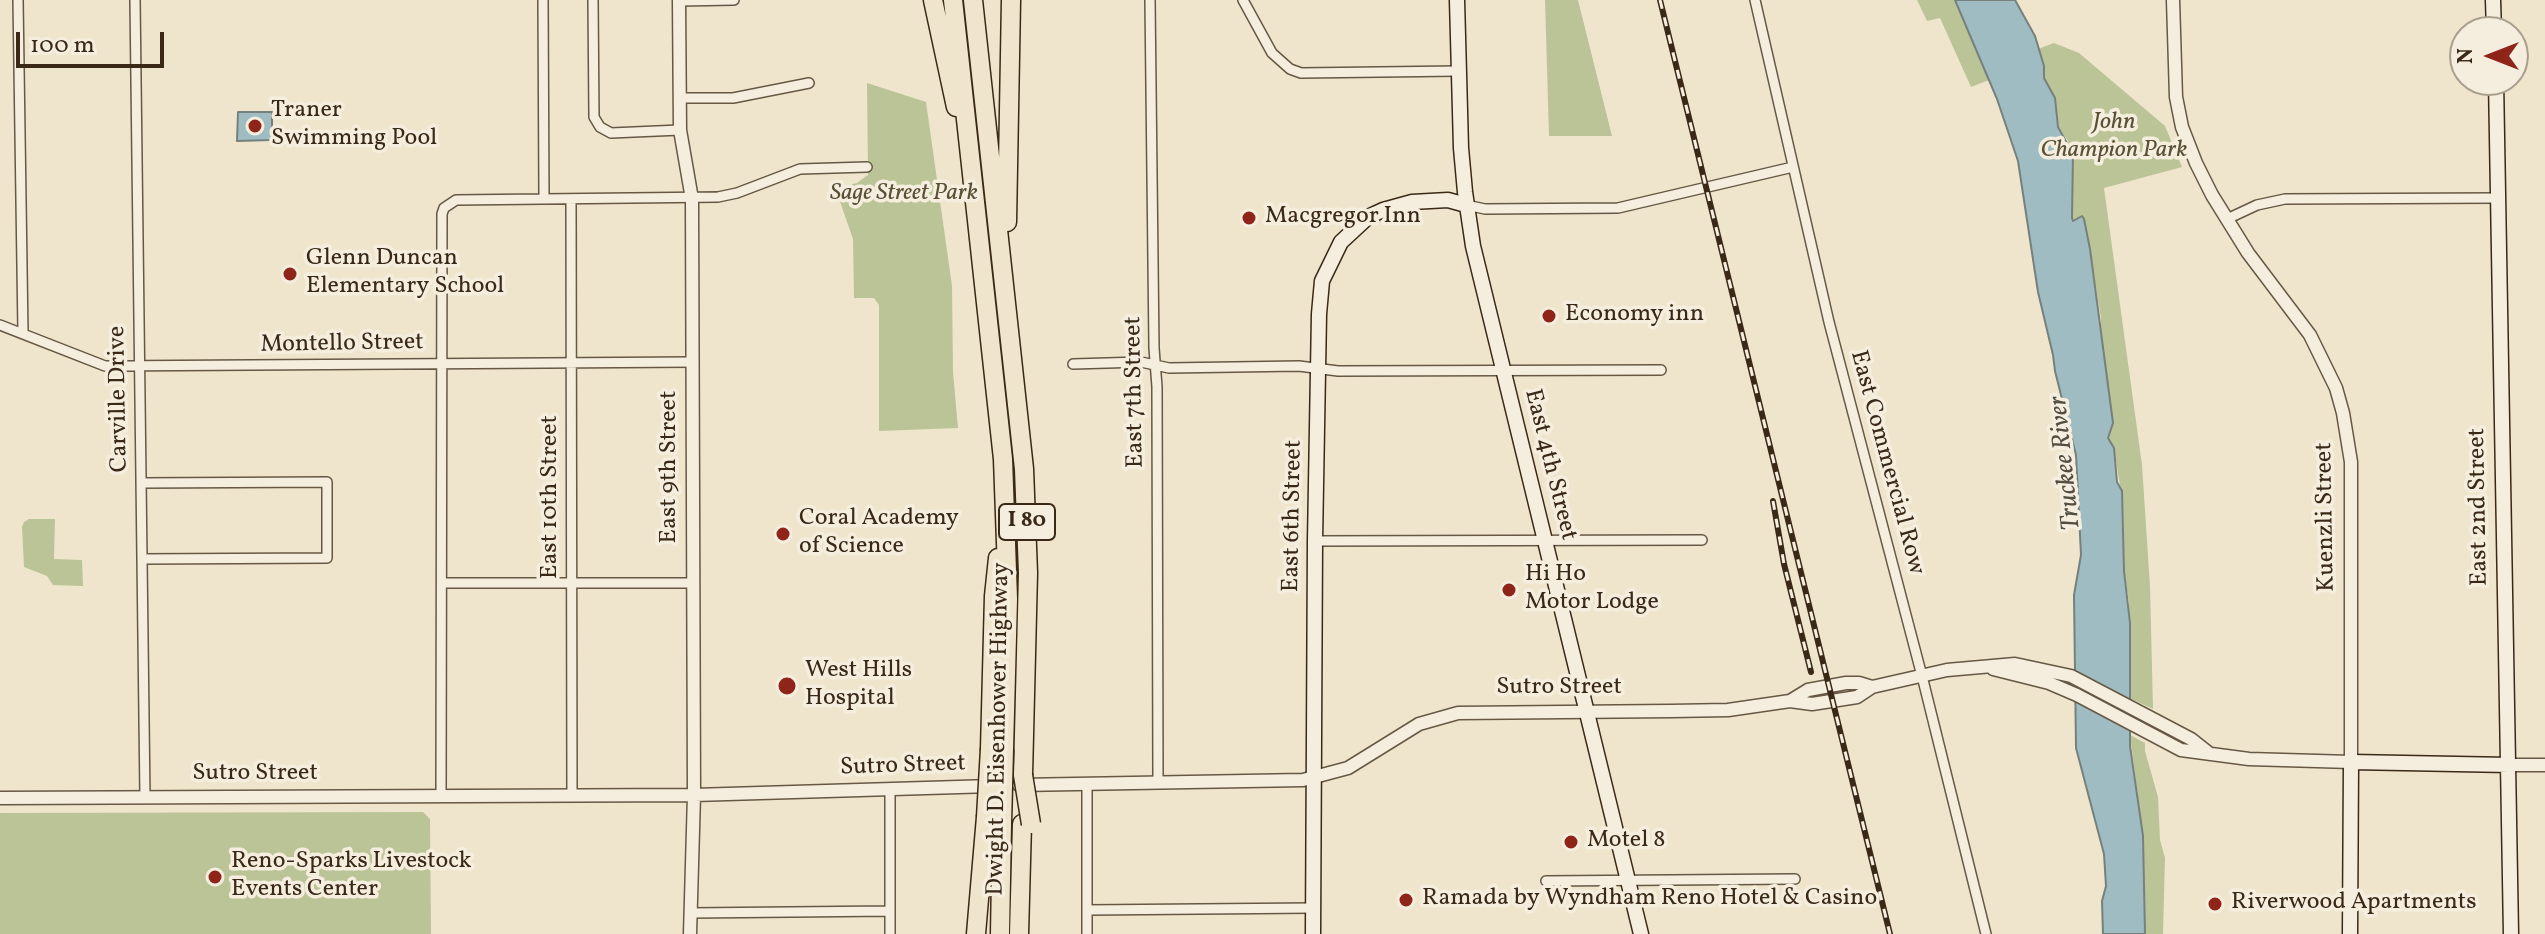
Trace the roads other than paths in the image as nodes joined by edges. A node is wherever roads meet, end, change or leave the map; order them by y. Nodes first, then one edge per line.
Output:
1 (18, 0) edge
2 (135, 0) edge
3 (543, 0) edge
4 (593, 0) edge
5 (679, 0) edge
6 (734, 0) edge
7 (933, 0) edge
8 (953, 0) edge
9 (973, 0) edge
10 (1011, 0) edge
11 (1150, 0) edge
12 (1243, 0) edge
13 (1457, 0) edge
14 (1755, 0) edge
15 (2173, 0) edge
16 (1458, 71) junction
17 (809, 83) dead end
18 (2496, 96) edge
19 (680, 98) junction
20 (680, 130) junction
21 (969, 148) junction
22 (867, 167) dead end
23 (1793, 167) junction
24 (2497, 198) junction
25 (544, 199) junction
26 (571, 199) junction
27 (692, 199) junction
28 (1466, 205) junction
29 (2227, 219) junction
30 (1006, 297) junction
31 (0, 325) edge
32 (23, 333) junction
33 (693, 362) junction
34 (441, 363) junction
35 (571, 363) junction
36 (1073, 364) dead end
37 (1156, 365) junction
38 (139, 367) junction
39 (1319, 369) junction
40 (1504, 369) junction
41 (1661, 370) dead end
42 (141, 483) junction
43 (1544, 539) junction
44 (1702, 540) dead end
45 (1315, 541) junction
46 (142, 559) junction
47 (442, 583) junction
48 (572, 583) junction
49 (693, 583) junction
50 (1922, 676) junction
51 (1588, 710) junction
52 (2351, 762) junction
53 (2509, 765) junction
54 (2545, 765) edge
55 (1312, 779) junction
56 (1158, 782) junction
57 (1087, 783) junction
58 (890, 790) junction
59 (572, 795) junction
60 (694, 795) junction
61 (441, 796) junction
62 (145, 797) junction
63 (0, 798) edge
64 (994, 820) junction
65 (1026, 824) junction
66 (1795, 879) dead end
67 (1627, 880) junction
68 (1546, 881) dead end
69 (1313, 908) junction
70 (1087, 910) junction
71 (890, 911) junction
72 (691, 913) junction
73 (690, 934) edge
74 (890, 934) edge
75 (976, 934) edge
76 (1000, 934) edge
77 (1019, 934) edge
78 (1032, 934) edge
79 (1087, 934) edge
80 (1313, 934) edge
81 (1641, 934) edge
82 (1986, 934) edge
83 (2350, 934) edge
84 (2511, 934) edge

1 - 32 street
2 - 38 street, Carville Drive
3 - 25 street
4 - 20 street
5 - 6 street
5 - 19 street, East 9th Street
7 - 21 highway
8 - 21 highway, Dwight D. Eisenhower Highway / I 80
9 - 30 highway, Dwight D. Eisenhower Highway / I 80
10 - 30 highway
11 - 37 street, East 7th Street
12 - 16 street
13 - 16 main road, East 4th Street
14 - 23 street, East Commercial Row
15 - 29 street, Kuenzli Street
16 - 28 main road, East 4th Street
17 - 19 street
18 - 24 main road, East 2nd Street
19 - 20 street, East 9th Street
20 - 27 street, East 9th Street
21 - 64 highway, Dwight D. Eisenhower Highway / I 80, bridge
22 - 27 street
23 - 28 street
23 - 50 street, East Commercial Row
24 - 29 street
24 - 53 main road, East 2nd Street
25 - 26 street
25 - 34 street
26 - 27 street
26 - 35 street, East 10th Street
27 - 33 street, East 9th Street
28 - 39 main road, East 6th Street
28 - 40 main road, East 4th Street
29 - 52 street, Kuenzli Street
30 - 65 highway, Dwight D. Eisenhower Highway / I 80, bridge
31 - 32 street, Montello Street
32 - 38 street, Montello Street
33 - 35 street, Montello Street
33 - 49 street, East 9th Street
34 - 35 street, Montello Street
34 - 38 street, Montello Street
34 - 47 street
35 - 48 street, East 10th Street
36 - 37 street
37 - 39 street
37 - 56 street, East 7th Street
38 - 42 street, Carville Drive
39 - 40 street
39 - 45 main road, East 6th Street
40 - 41 street
40 - 43 main road, East 4th Street
42 - 46 street, Carville Drive
42 - 46 street
43 - 44 street
43 - 45 street
43 - 51 main road, East 4th Street
45 - 55 main road, East 6th Street
46 - 62 street, Carville Drive
47 - 48 street
47 - 61 street
48 - 49 street
48 - 59 street, East 10th Street
49 - 60 street, East 9th Street
50 - 51 street, Sutro Street
50 - 52 street, Sutro Street
50 - 82 street, East Commercial Row
51 - 55 street, Sutro Street
51 - 67 main road, East 4th Street
52 - 53 main road
52 - 83 main road, Kuenzli Street
53 - 54 street
53 - 84 main road, East 2nd Street
55 - 56 street, Sutro Street
55 - 69 main road, East 6th Street
56 - 57 street, Sutro Street
57 - 58 street, Sutro Street
57 - 70 street
58 - 60 street, Sutro Street
58 - 71 street
59 - 60 street, Sutro Street
59 - 61 street, Sutro Street
60 - 72 street, East 9th Street
61 - 62 street, Sutro Street
62 - 63 street, Sutro Street
64 - 75 highway
64 - 76 highway, Dwight D. Eisenhower Highway / I 80
65 - 77 highway, Dwight D. Eisenhower Highway / I 80
65 - 78 highway
66 - 67 street
67 - 68 street
67 - 81 main road, East 4th Street
69 - 70 street
69 - 80 main road, East 6th Street
70 - 79 street
71 - 72 street
71 - 74 street
72 - 73 street, East 9th Street

